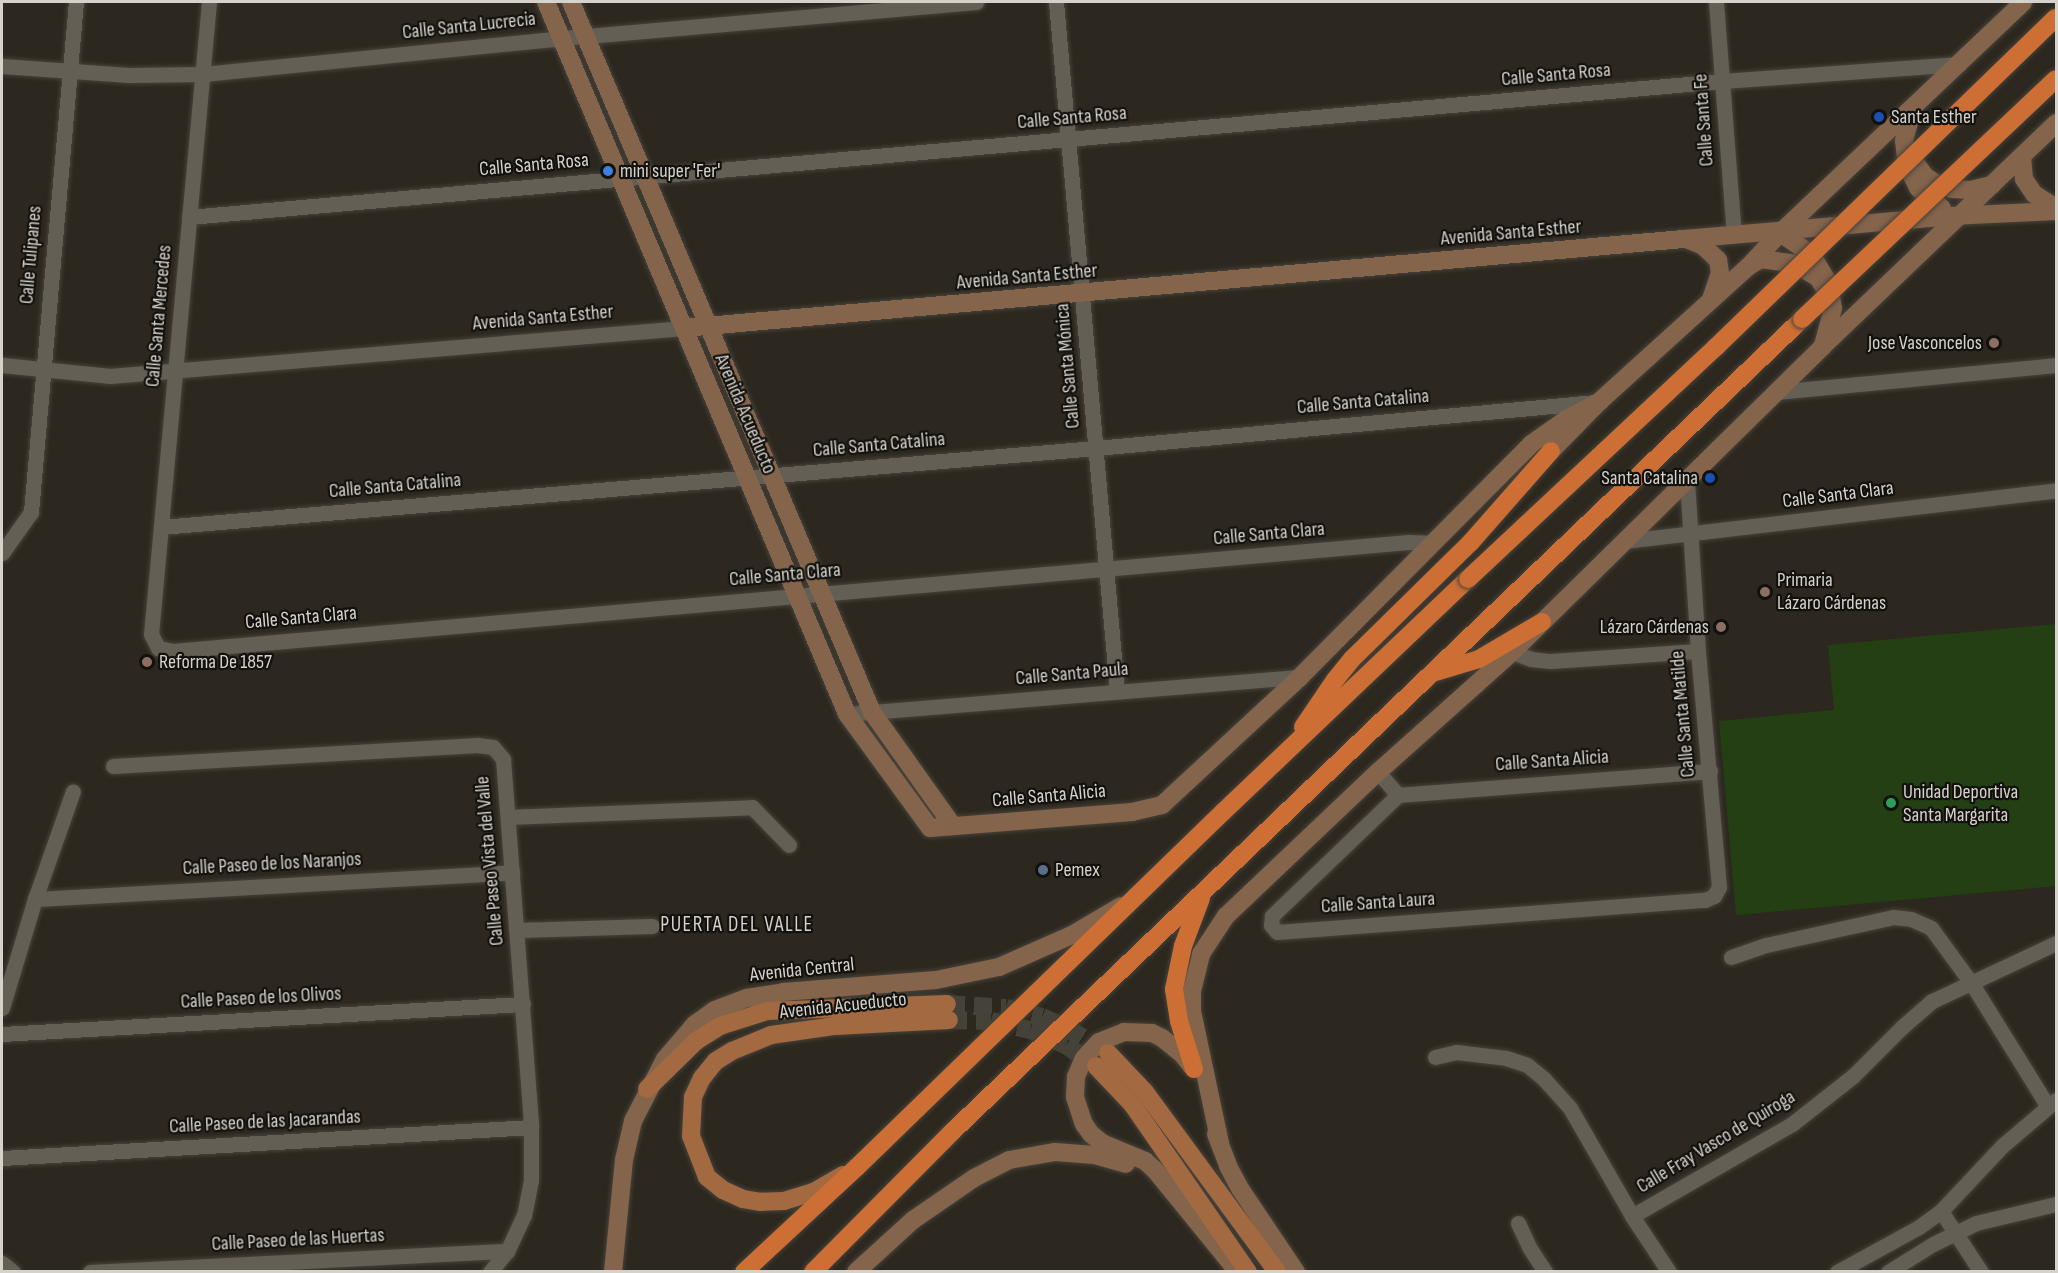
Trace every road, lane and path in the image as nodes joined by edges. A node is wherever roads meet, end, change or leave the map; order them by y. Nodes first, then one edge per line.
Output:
1 (76, 2) edge
2 (210, 2) edge
3 (546, 2) edge
4 (571, 2) edge
5 (977, 2) edge
6 (1056, 2) edge
7 (1716, 2) edge
8 (2023, 2) edge
9 (2056, 18) edge
10 (586, 36) junction
11 (561, 38) junction
12 (1959, 64) junction
13 (2, 66) edge
14 (69, 73) junction
15 (203, 74) junction
16 (2056, 78) edge
17 (1723, 81) junction
18 (1915, 106) junction
19 (2056, 123) edge
20 (1068, 139) junction
21 (1904, 148) junction
22 (2022, 156) junction
23 (645, 177) junction
24 (621, 179) junction
25 (1992, 185) junction
26 (2056, 209) edge
27 (1960, 216) junction
28 (189, 217) junction
29 (1780, 233) junction
30 (1734, 235) junction
31 (1684, 239) junction
32 (1748, 267) junction
33 (1082, 295) junction
34 (1832, 301) junction
35 (1710, 302) junction
36 (709, 326) junction
37 (684, 328) junction
38 (1823, 346) junction
39 (2, 365) edge
40 (2056, 366) edge
41 (42, 369) junction
42 (175, 372) junction
43 (1776, 392) junction
44 (1600, 401) junction
45 (1096, 448) junction
46 (1551, 451) joint
47 (772, 475) junction
48 (747, 477) junction
49 (1687, 481) junction
50 (2056, 490) edge
51 (161, 526) junction
52 (1690, 534) junction
53 (1624, 541) junction
54 (1431, 543) junction
55 (2, 553) edge
56 (1107, 569) junction
57 (822, 593) junction
58 (797, 595) junction
59 (1542, 622) junction
60 (151, 634) joint
61 (1698, 651) junction
62 (1512, 652) junction
63 (1434, 673) junction
64 (1300, 677) junction
65 (1117, 691) junction
66 (872, 712) junction
67 (847, 714) junction
68 (1286, 754) junction
69 (113, 766) dead end
70 (1710, 771) junction
71 (1378, 772) junction
72 (73, 791) dead end
73 (1398, 795) junction
74 (508, 817) junction
75 (953, 826) junction
76 (930, 828) joint
77 (789, 845) dead end
78 (512, 872) junction
79 (1202, 894) junction
80 (1134, 898) junction
81 (35, 899) junction
82 (1705, 900) joint
83 (652, 926) dead end
84 (517, 930) junction
85 (2056, 943) edge
86 (1731, 957) dead end
87 (1972, 984) junction
88 (523, 1004) junction
89 (2, 1008) edge
90 (2, 1035) edge
91 (1435, 1057) dead end
92 (1194, 1069) junction
93 (647, 1089) junction
94 (2052, 1103) edge
95 (531, 1128) junction
96 (1220, 1143) junction
97 (2, 1158) edge
98 (857, 1167) junction
99 (890, 1194) junction
100 (1182, 1200) junction
101 (2056, 1204) edge
102 (1941, 1210) junction
103 (1632, 1216) junction
104 (1518, 1223) dead end
105 (1954, 1233) junction
106 (507, 1251) junction
107 (2, 1263) edge
108 (13, 1272) edge
109 (90, 1272) edge
110 (490, 1272) edge
111 (613, 1272) edge
112 (744, 1272) edge
113 (813, 1272) edge
114 (830, 1272) edge
115 (856, 1272) edge
116 (1238, 1272) edge
117 (1248, 1272) edge
118 (1277, 1272) edge
119 (1296, 1272) edge
120 (1545, 1272) edge
121 (1669, 1272) edge
122 (1837, 1272) edge
123 (1888, 1272) edge
124 (1981, 1272) edge

1 - 14 street, Calle Tulipanes
2 - 15 street, Calle Santa Mercedes
3 - 11 main road, Avenida Acueducto
4 - 10 main road, Avenida Acueducto
5 - 10 street, Calle Santa Lucrecia
6 - 20 street, Calle Santa Mónica
7 - 17 street, Calle Santa Fe
8 - 12 main road
9 - 68 highway, bridge
10 - 11 street, Calle Santa Lucrecia
10 - 23 main road, Avenida Acueducto
11 - 15 street, Calle Santa Lucrecia
11 - 24 main road, Avenida Acueducto
12 - 17 street, Calle Santa Rosa
12 - 18 main road
13 - 14 street, Calle Santa Lucrecia
14 - 15 street, Calle Santa Lucrecia
14 - 41 street, Calle Tulipanes
15 - 28 street, Calle Santa Mercedes
16 - 63 highway, bridge
17 - 20 street, Calle Santa Rosa
17 - 30 street, Calle Santa Fe
18 - 21 main road
18 - 29 main road
19 - 22 main road
20 - 23 street, Calle Santa Rosa
20 - 33 street, Calle Santa Mónica
21 - 25 main road
21 - 27 main road
22 - 25 main road
22 - 26 main road
23 - 24 street, Calle Santa Rosa
23 - 36 main road, Avenida Acueducto
24 - 28 street, Calle Santa Rosa
24 - 37 main road, Avenida Acueducto
25 - 27 main road
26 - 27 main road, Avenida Santa Esther
27 - 29 main road, Avenida Santa Esther
27 - 38 main road
28 - 42 street, Calle Santa Mercedes
29 - 30 main road, Avenida Santa Esther
29 - 32 main road
29 - 34 main road
30 - 31 main road, Avenida Santa Esther
31 - 33 main road, Avenida Santa Esther
31 - 35 main road
32 - 34 main road
32 - 35 main road
33 - 36 main road, Avenida Santa Esther
33 - 45 street, Calle Santa Mónica
34 - 38 main road
35 - 44 main road
36 - 37 main road, Avenida Santa Esther
36 - 47 main road, Avenida Acueducto
37 - 42 street, Avenida Santa Esther
37 - 48 main road, Avenida Acueducto
38 - 43 main road
39 - 41 street, Avenida Santa Esther
40 - 43 street
41 - 42 street, Avenida Santa Esther
41 - 55 street, Calle Tulipanes
42 - 51 street, Calle Santa Mercedes
43 - 49 main road
44 - 45 street, Calle Santa Catalina
44 - 46 main road
44 - 54 main road
45 - 47 street, Calle Santa Catalina
45 - 56 street, Calle Santa Mónica
46 - 68 highway
47 - 48 street, Calle Santa Catalina
47 - 57 main road, Avenida Acueducto
48 - 51 street, Calle Santa Catalina
48 - 58 main road, Avenida Acueducto
49 - 52 street, Calle Santa Matilde
49 - 53 main road
50 - 52 street, Calle Santa Clara
51 - 60 street, Calle Santa Mercedes
52 - 53 street, Calle Santa Clara
52 - 61 street, Calle Santa Matilde
53 - 59 main road
54 - 56 street, Calle Santa Clara
54 - 64 main road
56 - 57 street, Calle Santa Clara
56 - 65 street, Calle Santa Mónica
57 - 58 street, Calle Santa Clara
57 - 66 main road, Avenida Acueducto
58 - 60 street, Calle Santa Clara
58 - 67 main road, Avenida Acueducto
59 - 62 main road
59 - 63 highway
61 - 62 street
61 - 70 street, Calle Santa Matilde
62 - 71 main road
63 - 79 highway
64 - 65 street, Calle Santa Paula
64 - 75 main road, Calle Santa Alicia
65 - 66 street, Calle Santa Paula
66 - 67 street, Calle Santa Paula
66 - 75 main road, Avenida Acueducto
67 - 76 main road, Avenida Acueducto
68 - 80 highway
69 - 74 street, Calle Paseo Vista del Valle
70 - 73 street, Calle Santa Alicia
70 - 82 street, Calle Santa Matilde
71 - 73 street
71 - 96 main road
72 - 81 street
73 - 82 street, Calle Santa Laura
74 - 77 street
74 - 78 street, Calle Paseo Vista del Valle
75 - 76 main road, Calle Santa Alicia
78 - 81 street, Calle Paseo de los Naranjos
78 - 84 street, Calle Paseo Vista del Valle
79 - 92 highway
79 - 99 highway
80 - 93 main road, Avenida Central
80 - 98 highway
81 - 89 street
83 - 84 street
84 - 88 street, Calle Paseo Vista del Valle
85 - 87 street, Calle Fray Vasco de Quiroga
86 - 87 street
87 - 94 street
87 - 103 street, Calle Fray Vasco de Quiroga
88 - 90 street, Calle Paseo de los Olivos
88 - 95 street, Calle Paseo Vista del Valle
91 - 103 street
92 - 96 main road
92 - 100 main road
93 - 98 main road, Avenida Acueducto
93 - 111 main road, Avenida Central
94 - 102 street
95 - 97 street, Calle Paseo de las Jacarandas
95 - 106 street, Calle Paseo Vista del Valle
96 - 119 main road
98 - 112 highway
99 - 113 highway
99 - 114 highway
100 - 115 main road
100 - 116 main road
101 - 105 street
102 - 105 street
102 - 122 street
103 - 121 street
104 - 120 street
105 - 123 street
105 - 124 street
106 - 109 street, Calle Paseo de las Huertas
106 - 110 street, Calle Paseo Vista del Valle
107 - 108 street
117 - 118 main road

